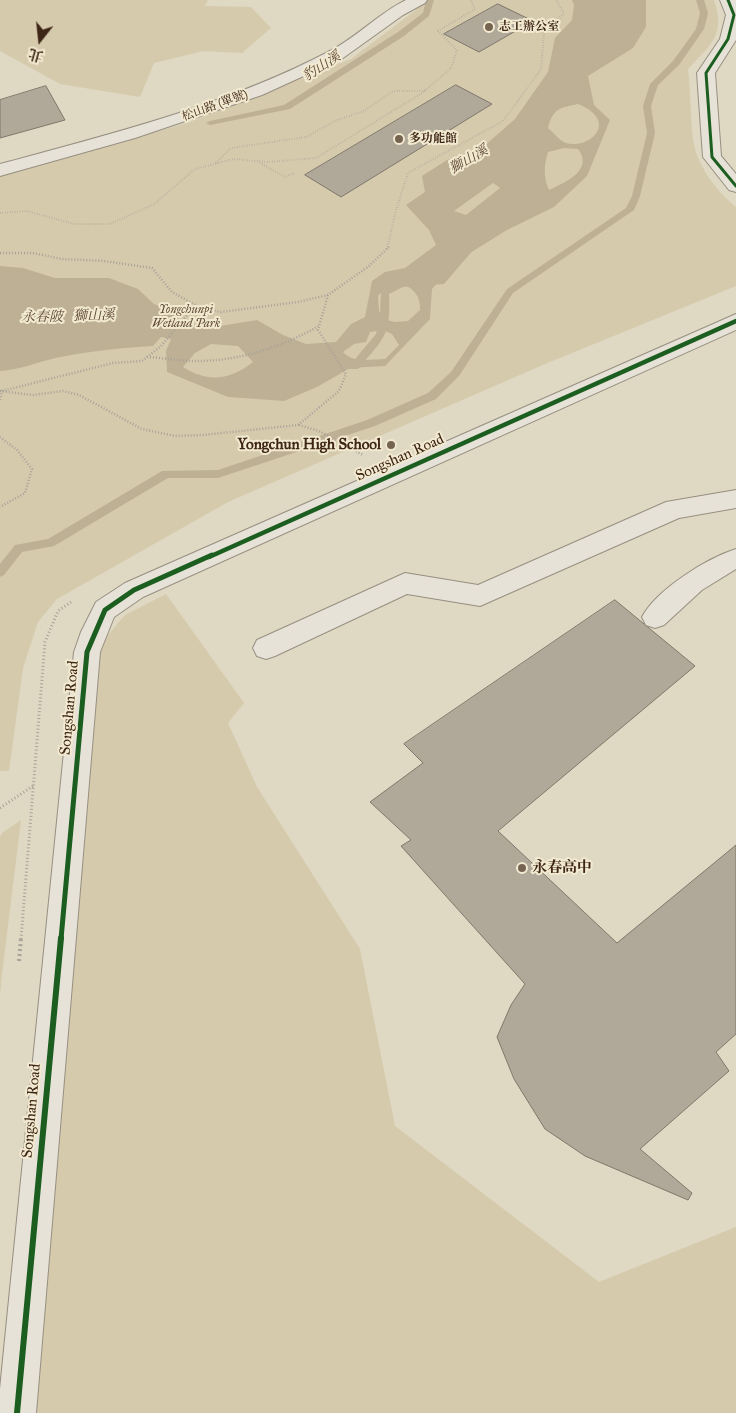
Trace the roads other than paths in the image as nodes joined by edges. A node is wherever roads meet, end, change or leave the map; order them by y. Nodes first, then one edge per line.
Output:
1 (728, 0) edge
2 (415, 1) edge
3 (0, 170) edge
4 (736, 186) edge
5 (736, 321) edge
6 (736, 499) edge
7 (736, 560) edge
8 (655, 617) dead end
9 (266, 648) dead end
10 (17, 1413) edge

1 - 4 street
2 - 3 street, 松山路 (單號)
5 - 10 street, Songshan Road
6 - 9 street
7 - 8 street

